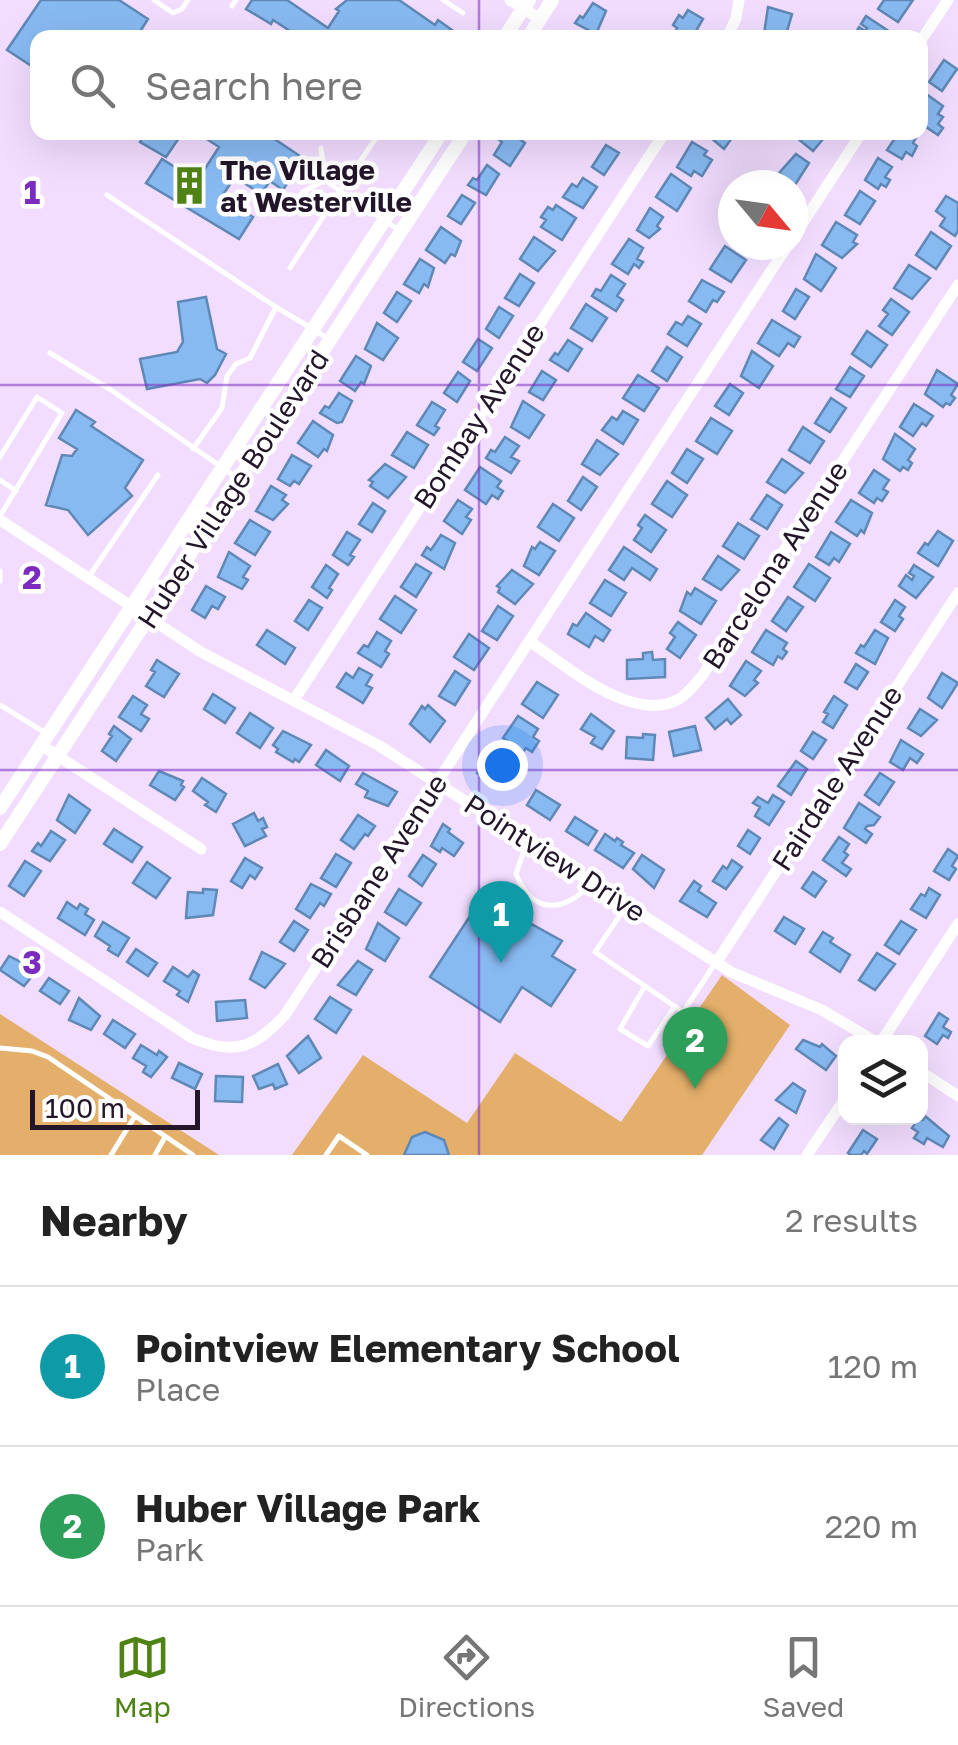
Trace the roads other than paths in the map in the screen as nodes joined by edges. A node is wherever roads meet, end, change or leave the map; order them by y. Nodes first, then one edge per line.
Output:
1 (154, 0) edge
2 (188, 0) edge
3 (444, 0) edge
4 (552, 0) edge
5 (739, 0) edge
6 (948, 0) edge
7 (521, 3) edge
8 (463, 13) dead end
9 (540, 19) junction
10 (508, 30) edge
11 (533, 30) edge
12 (731, 30) edge
13 (928, 30) edge
14 (375, 140) edge
15 (437, 140) edge
16 (461, 140) edge
17 (660, 140) edge
18 (857, 140) edge
19 (321, 148) dead end
20 (325, 180) junction
21 (340, 191) junction
22 (107, 195) dead end
23 (262, 206) dead end
24 (808, 215) edge
25 (384, 221) junction
26 (401, 232) junction
27 (778, 260) edge
28 (290, 268) dead end
29 (958, 286) edge
30 (276, 307) junction
31 (314, 330) junction
32 (331, 340) junction
33 (50, 353) dead end
34 (194, 449) junction
35 (0, 457) edge
36 (223, 469) junction
37 (158, 475) dead end
38 (0, 480) edge
39 (239, 480) junction
40 (16, 490) junction
41 (1, 521) edge
42 (0, 571) edge
43 (88, 578) junction
44 (0, 581) edge
45 (958, 593) edge
46 (133, 606) junction
47 (149, 618) junction
48 (529, 641) junction
49 (294, 700) junction
50 (0, 705) edge
51 (44, 740) junction
52 (57, 756) junction
53 (437, 782) junction
54 (0, 808) edge
55 (528, 842) junction
56 (0, 844) edge
57 (201, 849) dead end
58 (592, 883) junction
59 (627, 905) junction
60 (0, 912) edge
61 (958, 924) edge
62 (716, 963) junction
63 (645, 986) junction
64 (675, 1006) junction
65 (866, 1035) edge
66 (883, 1035) edge
67 (0, 1048) edge
68 (928, 1076) edge
69 (958, 1096) edge
70 (838, 1109) edge
71 (135, 1116) junction
72 (166, 1137) junction
73 (111, 1155) edge
74 (155, 1155) edge
75 (193, 1155) edge
76 (326, 1155) edge
77 (367, 1155) edge
78 (807, 1155) edge

1 - 2 lane
3 - 8 lane
4 - 9 street
5 - 12 street
6 - 13 street
7 - 9 street
7 - 10 street
9 - 11 street
14 - 21 lane
15 - 25 street, Huber Village Boulevard
16 - 26 street, Huber Village Boulevard
17 - 49 street, Bombay Avenue
18 - 24 street
19 - 20 lane
20 - 21 lane
20 - 23 lane
21 - 25 lane
21 - 28 lane
22 - 30 lane
25 - 26 lane
25 - 31 street, Huber Village Boulevard
26 - 32 street, Huber Village Boulevard
27 - 48 street, Brisbane Avenue
29 - 48 street, Barcelona Avenue
30 - 31 lane
30 - 34 lane
31 - 32 lane
31 - 36 street, Huber Village Boulevard
32 - 39 street, Huber Village Boulevard
33 - 34 lane
34 - 36 lane
35 - 40 lane
36 - 39 lane
36 - 46 street, Huber Village Boulevard
37 - 43 lane
38 - 40 lane
39 - 47 street, Huber Village Boulevard
40 - 41 lane
41 - 43 street, Pointview Drive
42 - 44 lane
43 - 46 street, Pointview Drive
45 - 62 street, Fairdale Avenue
46 - 47 street, Pointview Drive
46 - 51 street, Huber Village Boulevard
47 - 49 street, Pointview Drive
47 - 52 street, Huber Village Boulevard
48 - 53 street, Brisbane Avenue
49 - 53 street, Pointview Drive
50 - 51 lane
51 - 52 street
51 - 54 street, Huber Village Boulevard
52 - 56 street, Huber Village Boulevard
52 - 57 street
53 - 55 street, Pointview Drive
53 - 60 street, Brisbane Avenue
55 - 58 street, Pointview Drive
55 - 58 lane
58 - 59 street, Pointview Drive
59 - 62 street, Pointview Drive
59 - 63 lane
61 - 66 street
62 - 64 lane
62 - 65 street, Pointview Drive
63 - 64 lane
63 - 64 lane
67 - 71 lane
68 - 69 street
70 - 78 street
71 - 72 lane
71 - 73 lane
72 - 74 lane
72 - 75 lane
76 - 77 lane

